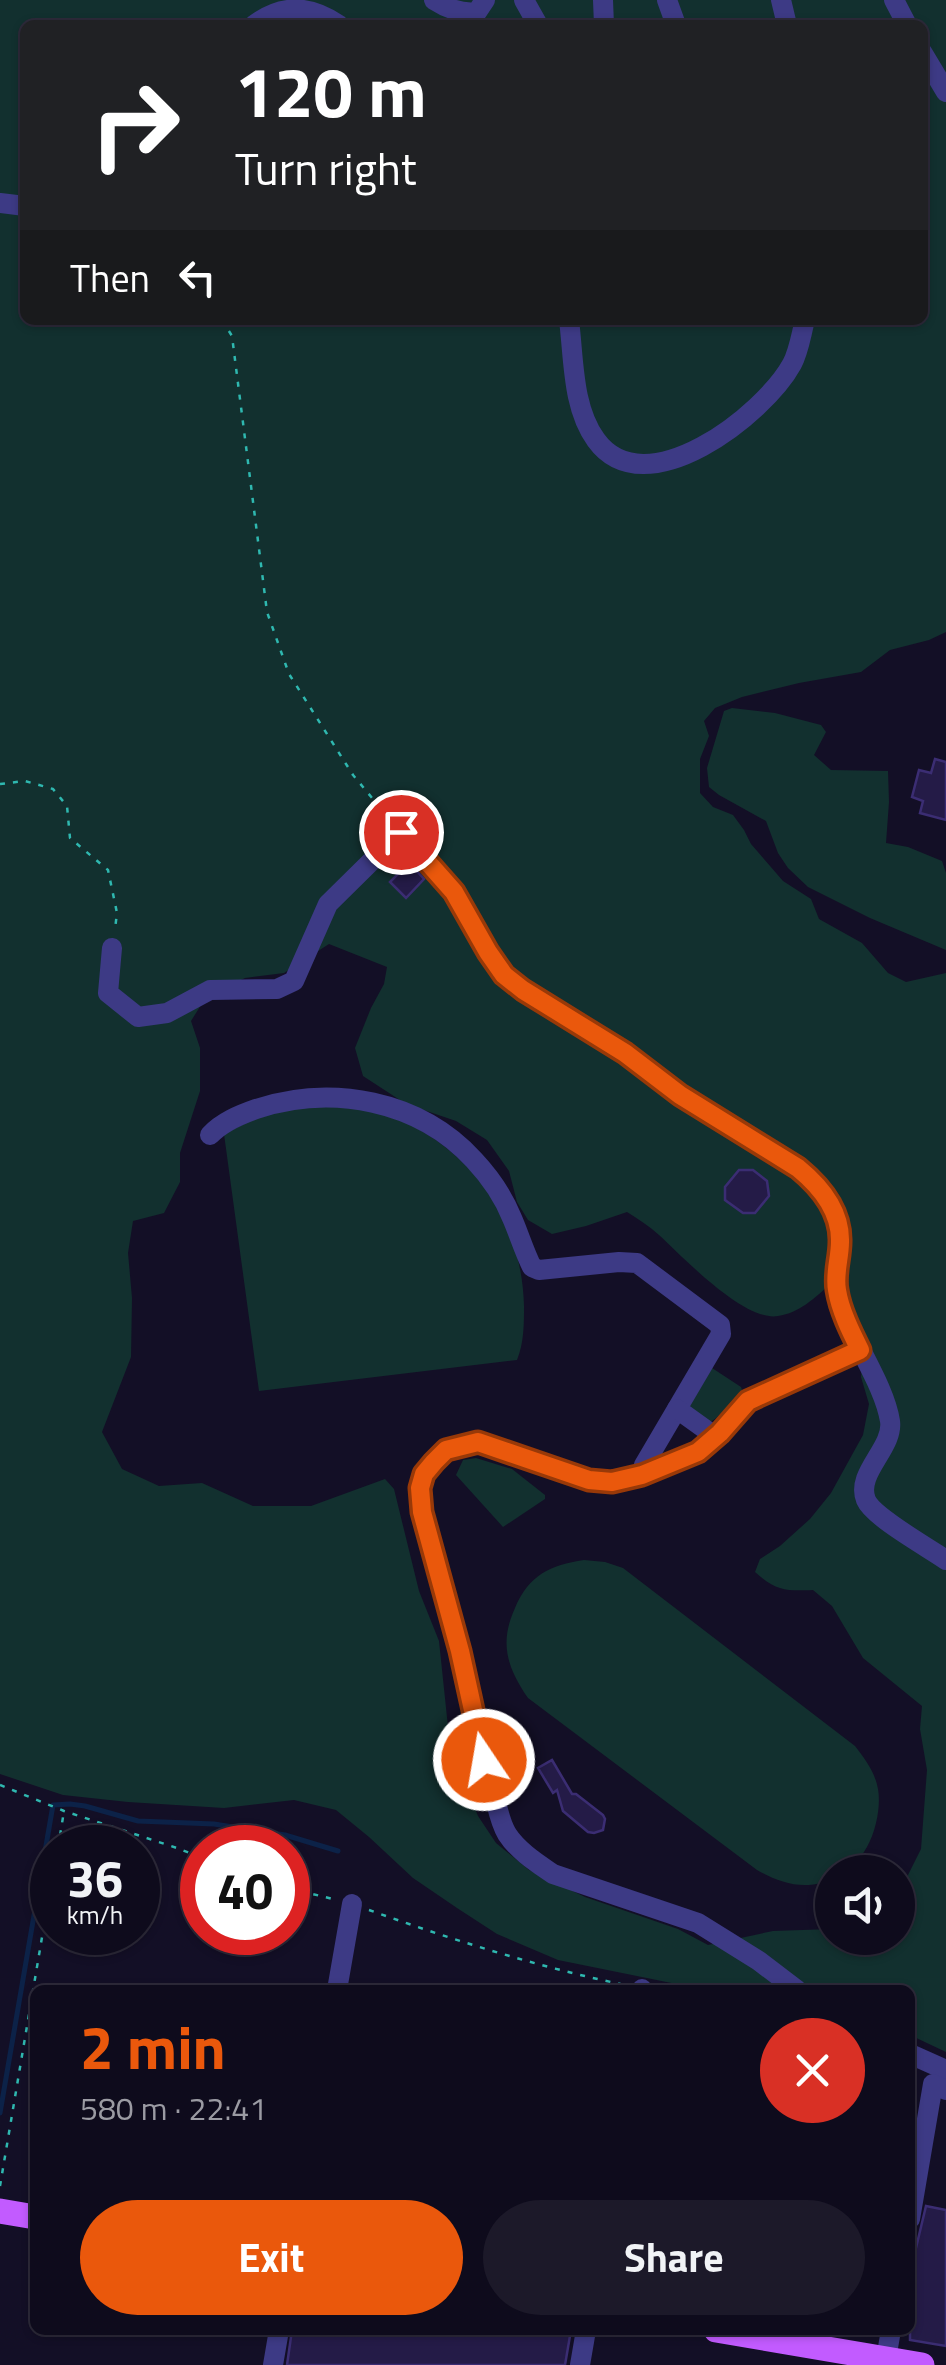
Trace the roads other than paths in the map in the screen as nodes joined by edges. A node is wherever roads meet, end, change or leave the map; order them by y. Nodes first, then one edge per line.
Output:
1 (434, 0) edge
2 (484, 0) edge
3 (261, 20) edge
4 (332, 20) edge
5 (928, 62) edge
6 (946, 92) edge
7 (571, 325) edge
8 (803, 325) edge
9 (112, 948) road end
10 (210, 1134) dead end
11 (860, 1350) junction
12 (677, 1409) junction
13 (716, 1437) junction
14 (642, 1475) junction
15 (946, 1560) edge
16 (352, 1904) road end
17 (339, 1985) edge
18 (790, 1985) edge
19 (915, 2056) edge
20 (946, 2070) edge
21 (946, 2090) edge
22 (915, 2190) edge
23 (0, 2211) edge
24 (30, 2216) edge
25 (278, 2335) edge
26 (585, 2335) edge
27 (742, 2335) edge
28 (890, 2335) edge
29 (886, 2363) edge
30 (273, 2365) edge
31 (580, 2365) edge
32 (922, 2365) edge

1 - 2 street
3 - 4 street
5 - 6 street
7 - 8 street
9 - 11 street
10 - 12 street
11 - 13 street
11 - 15 street
12 - 13 street
12 - 14 street
13 - 14 street
14 - 18 street
16 - 17 street
19 - 20 street
21 - 22 street
23 - 24 main road
25 - 30 street
26 - 31 street
27 - 29 main road
28 - 29 street
29 - 32 main road

